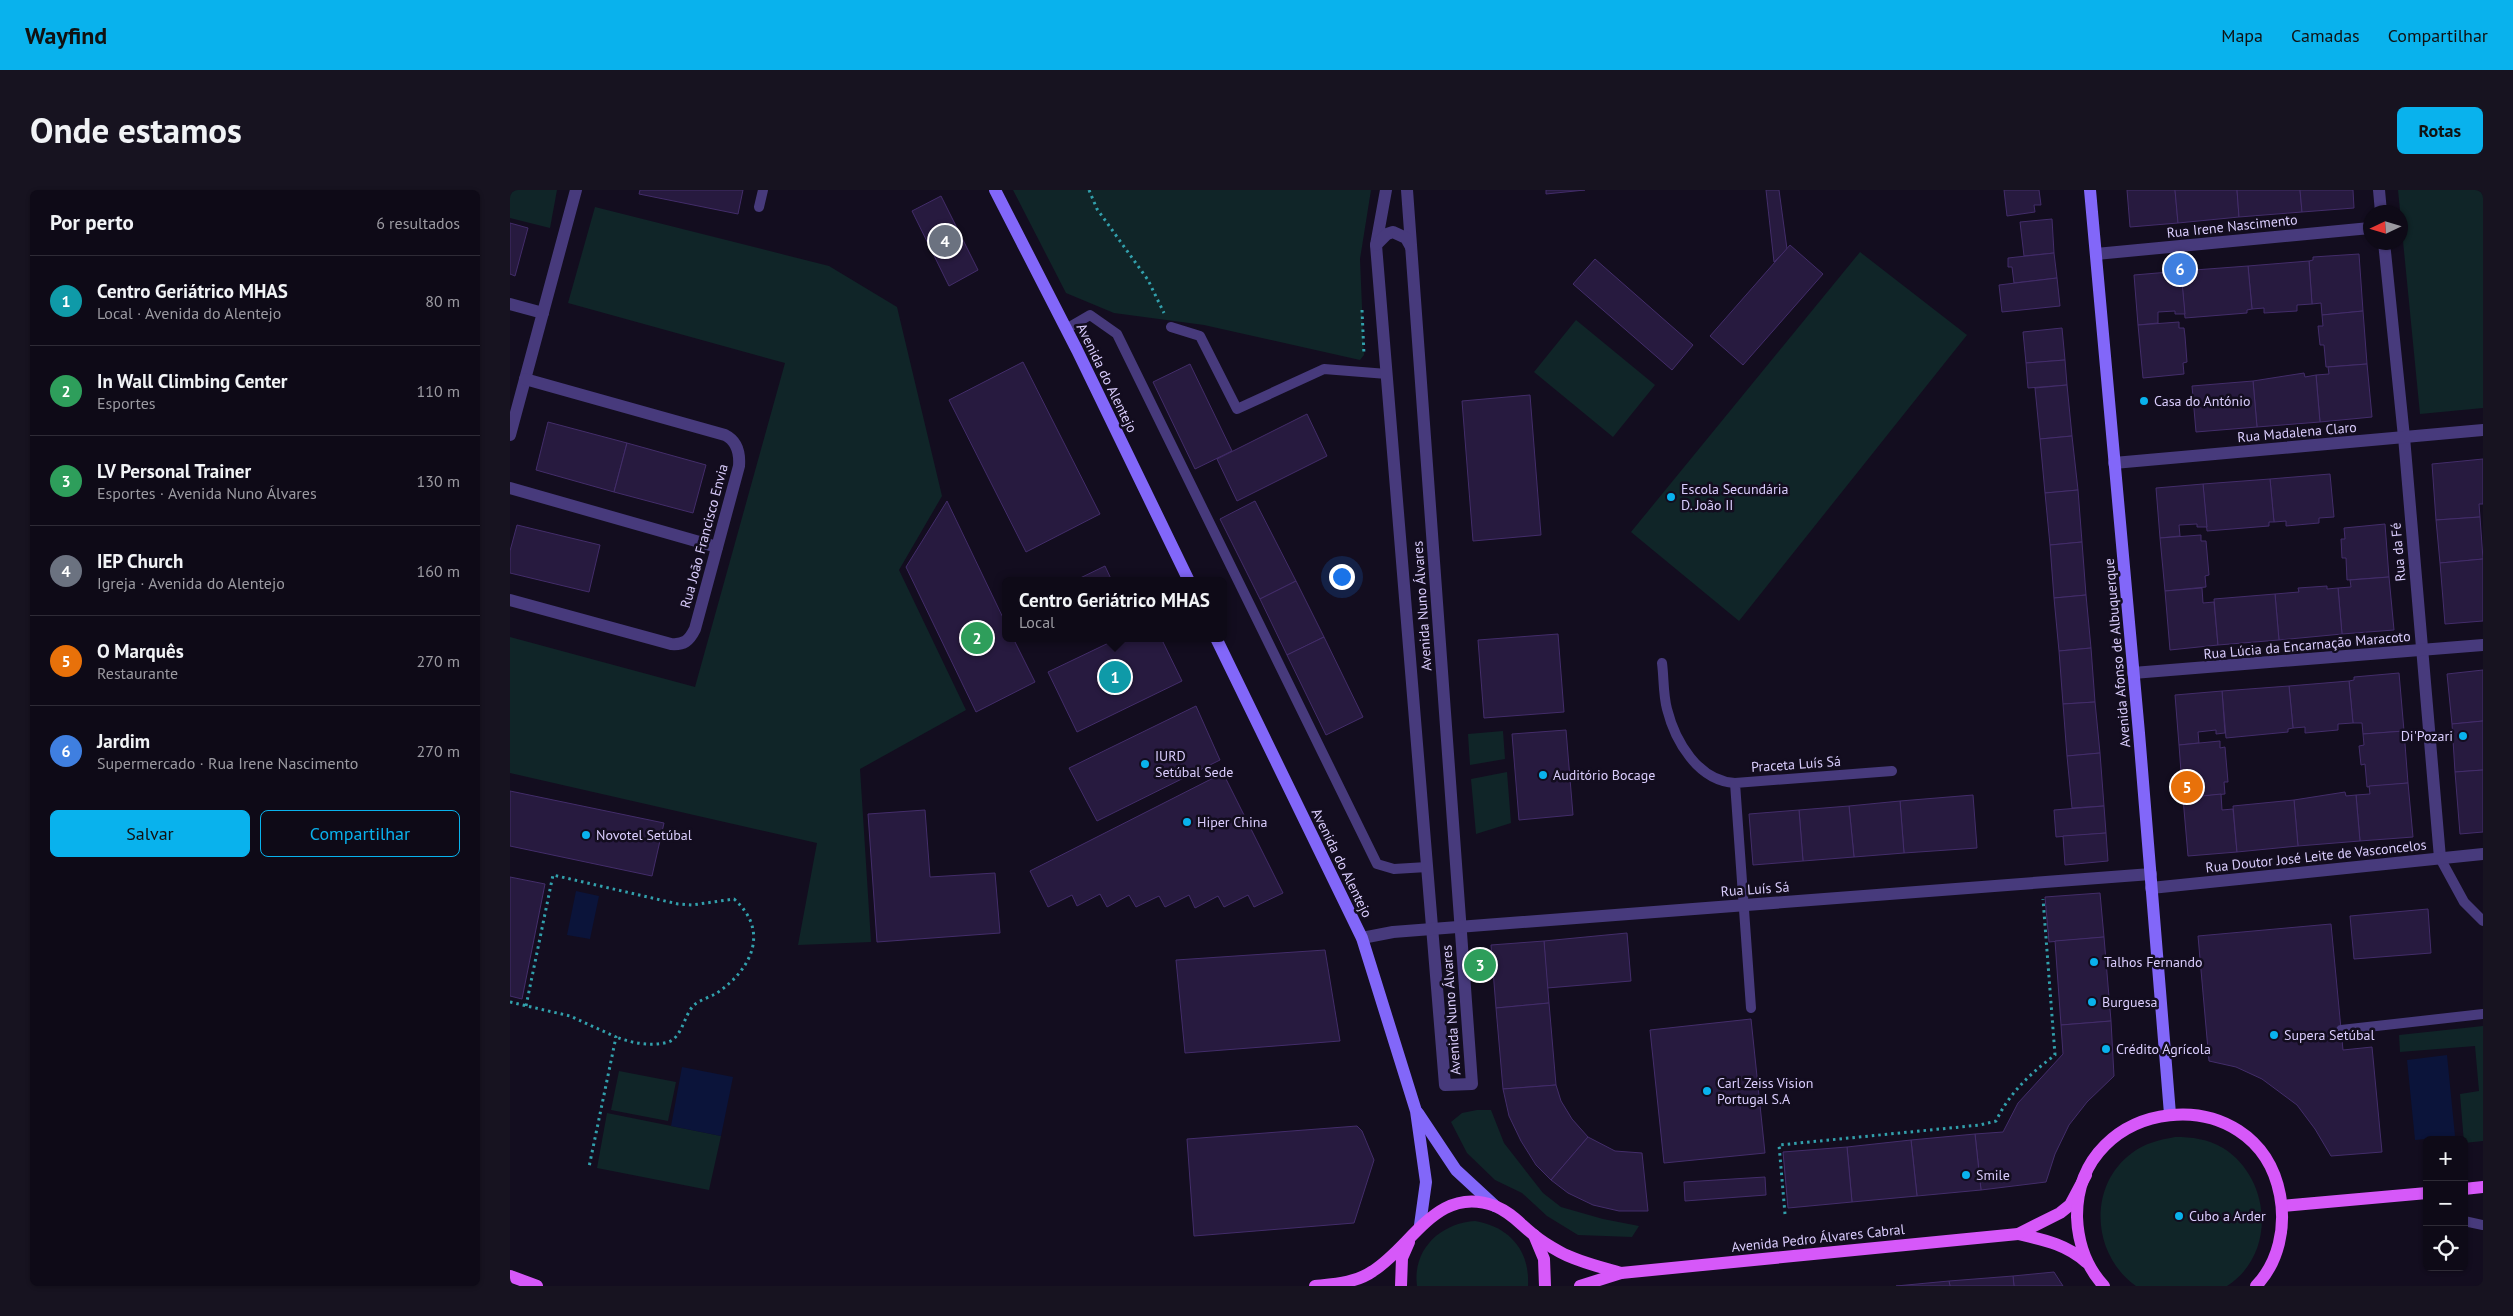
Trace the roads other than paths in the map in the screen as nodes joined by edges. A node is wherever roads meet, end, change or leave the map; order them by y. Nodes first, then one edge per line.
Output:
1 (576, 190) edge
2 (763, 190) edge
3 (995, 190) edge
4 (1386, 190) edge
5 (1407, 190) edge
6 (2090, 190) edge
7 (2379, 190) edge
8 (2380, 205) edge
9 (759, 207) dead end
10 (2363, 229) edge
11 (1376, 245) junction
12 (1411, 247) junction
13 (2385, 250) edge
14 (2096, 254) junction
15 (510, 304) edge
16 (543, 313) junction
17 (1171, 327) road end
18 (1066, 329) junction
19 (1387, 374) junction
20 (526, 379) junction
21 (512, 421) edge
22 (2483, 430) edge
23 (510, 435) edge
24 (2404, 437) junction
25 (2114, 463) junction
26 (510, 488) edge
27 (717, 548) junction
28 (1187, 577) edge
29 (510, 600) edge
30 (1218, 642) edge
31 (2483, 646) edge
32 (2422, 651) junction
33 (1662, 663) dead end
34 (2133, 674) junction
35 (1892, 771) dead end
36 (1734, 783) junction
37 (2483, 854) edge
38 (2440, 858) junction
39 (1427, 867) junction
40 (2151, 874) junction
41 (2151, 888) junction
42 (1744, 905) junction
43 (2483, 920) edge
44 (1460, 927) junction
45 (1433, 929) junction
46 (1362, 938) junction
47 (1751, 1008) dead end
48 (2483, 1014) edge
49 (2341, 1030) dead end
50 (1416, 1111) junction
51 (2170, 1114) junction
52 (2086, 1175) junction
53 (2483, 1187) edge
54 (2468, 1189) edge
55 (2423, 1196) edge
56 (1495, 1206) junction
57 (2282, 1206) junction
58 (2468, 1222) edge
59 (1420, 1225) junction
60 (2483, 1226) edge
61 (2018, 1234) junction
62 (1534, 1235) junction
63 (1411, 1237) junction
64 (2088, 1263) junction
65 (1621, 1273) junction
66 (510, 1276) edge
67 (510, 1285) edge
68 (516, 1286) edge
69 (537, 1286) edge
70 (1315, 1286) edge
71 (1401, 1286) edge
72 (1544, 1286) edge
73 (1580, 1286) edge
74 (2104, 1286) edge
75 (2256, 1286) edge

1 - 16 street
2 - 9 lane
3 - 18 main road, Avenida do Alentejo
4 - 11 street, Avenida Nuno Álvares
5 - 12 street, Avenida Nuno Álvares
6 - 14 main road, Avenida Afonso de Albuquerque
7 - 8 street
10 - 14 street, Rua Irene Nascimento
11 - 12 street
11 - 19 street, Avenida Nuno Álvares
12 - 44 street, Avenida Nuno Álvares
13 - 24 street, Rua da Fé
14 - 25 main road, Avenida Afonso de Albuquerque
15 - 16 street
16 - 20 street
17 - 19 lane
18 - 28 main road, Avenida do Alentejo
18 - 39 lane
19 - 39 street, Avenida Nuno Álvares
20 - 21 street
20 - 27 street, Rua João Francisco Envia
21 - 23 street
22 - 24 street, Rua Madalena Claro
24 - 25 street, Rua Madalena Claro
24 - 32 street, Rua da Fé
25 - 34 main road, Avenida Afonso de Albuquerque
26 - 27 street
27 - 29 street, Rua João Francisco Envia
30 - 46 main road, Avenida do Alentejo
31 - 32 street, Rua Lúcia da Encarnação Maracoto
32 - 34 street, Rua Lúcia da Encarnação Maracoto
32 - 38 street, Rua da Fé
33 - 36 lane
34 - 40 main road, Avenida Afonso de Albuquerque
35 - 36 lane, Praceta Luís Sá
36 - 42 lane, Praceta Luís Sá
37 - 38 street, Rua Doutor José Leite de Vasconcelos
38 - 41 street, Rua Doutor José Leite de Vasconcelos
38 - 43 lane
39 - 45 street, Avenida Nuno Álvares
40 - 41 main road, Avenida Afonso de Albuquerque
40 - 42 street, Rua Luís Sá
41 - 51 main road, Avenida Afonso de Albuquerque
42 - 44 street, Rua Luís Sá
42 - 47 lane, Praceta Luís Sá
44 - 45 street, Rua Luís Sá
44 - 45 street, Avenida Nuno Álvares
45 - 46 street, Rua Luís Sá
46 - 50 main road, Avenida do Alentejo
48 - 49 lane
50 - 56 main road, Avenida do Alentejo
50 - 59 main road, Avenida do Alentejo
51 - 52 main road
51 - 57 main road
52 - 61 main road, Avenida Pedro Álvares Cabral
52 - 64 main road
53 - 54 main road
55 - 57 main road
56 - 59 main road, Avenida Pedro Álvares Cabral
56 - 62 main road, Avenida Pedro Álvares Cabral
57 - 75 main road
58 - 60 lane
59 - 63 main road, Avenida Pedro Álvares Cabral
61 - 64 main road, Avenida Pedro Álvares Cabral
61 - 65 main road, Avenida Pedro Álvares Cabral
62 - 65 main road, Avenida Pedro Álvares Cabral
62 - 72 main road, Avenida Pedro Álvares Cabral
63 - 70 main road, Avenida Pedro Álvares Cabral
63 - 71 main road, Avenida Pedro Álvares Cabral
64 - 74 main road
65 - 73 main road, Avenida Pedro Álvares Cabral
66 - 69 main road
67 - 68 main road

